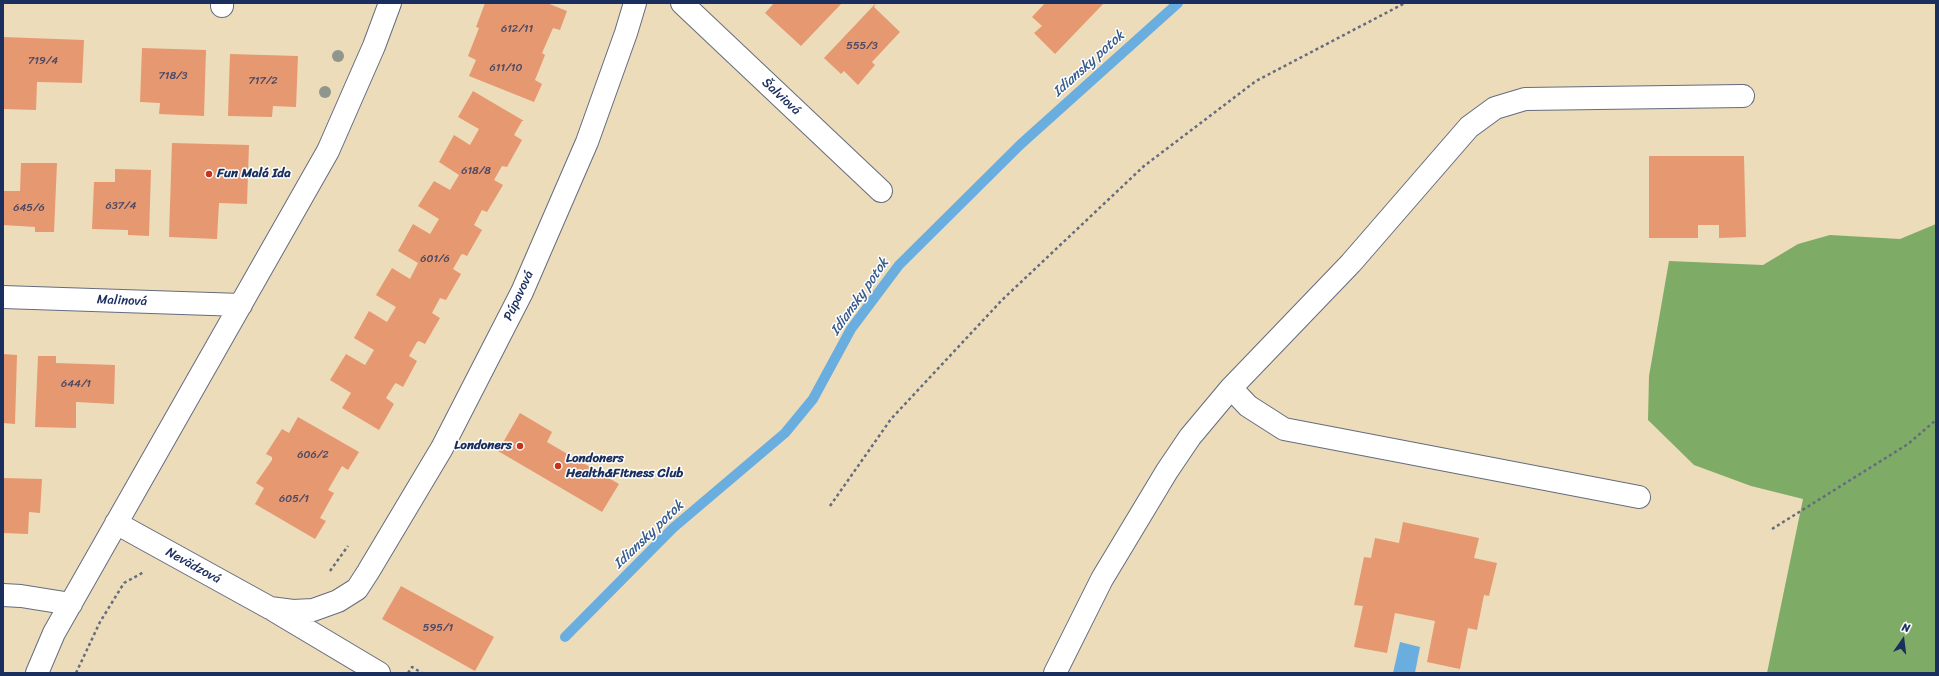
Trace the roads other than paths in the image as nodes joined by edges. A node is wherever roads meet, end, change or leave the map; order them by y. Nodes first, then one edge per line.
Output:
1 (390, 3) edge
2 (635, 3) edge
3 (682, 3) edge
4 (1743, 96) dead end
5 (881, 190) dead end
6 (3, 297) edge
7 (241, 305) junction
8 (1231, 388) junction
9 (1640, 497) dead end
10 (116, 523) junction
11 (368, 572) joint
12 (3, 595) edge
13 (70, 604) junction
14 (270, 608) junction
15 (37, 673) edge
16 (379, 673) edge
17 (1055, 673) edge

1 - 7 street
2 - 11 street, Púpavová
3 - 5 street, Šalviová
4 - 8 street
6 - 7 street, Malinová
7 - 10 street
8 - 9 street
8 - 17 street
10 - 13 street
10 - 14 street, Nevädzová
11 - 14 street, Nevädzová
12 - 13 street
13 - 15 street
14 - 16 street, Nevädzová

